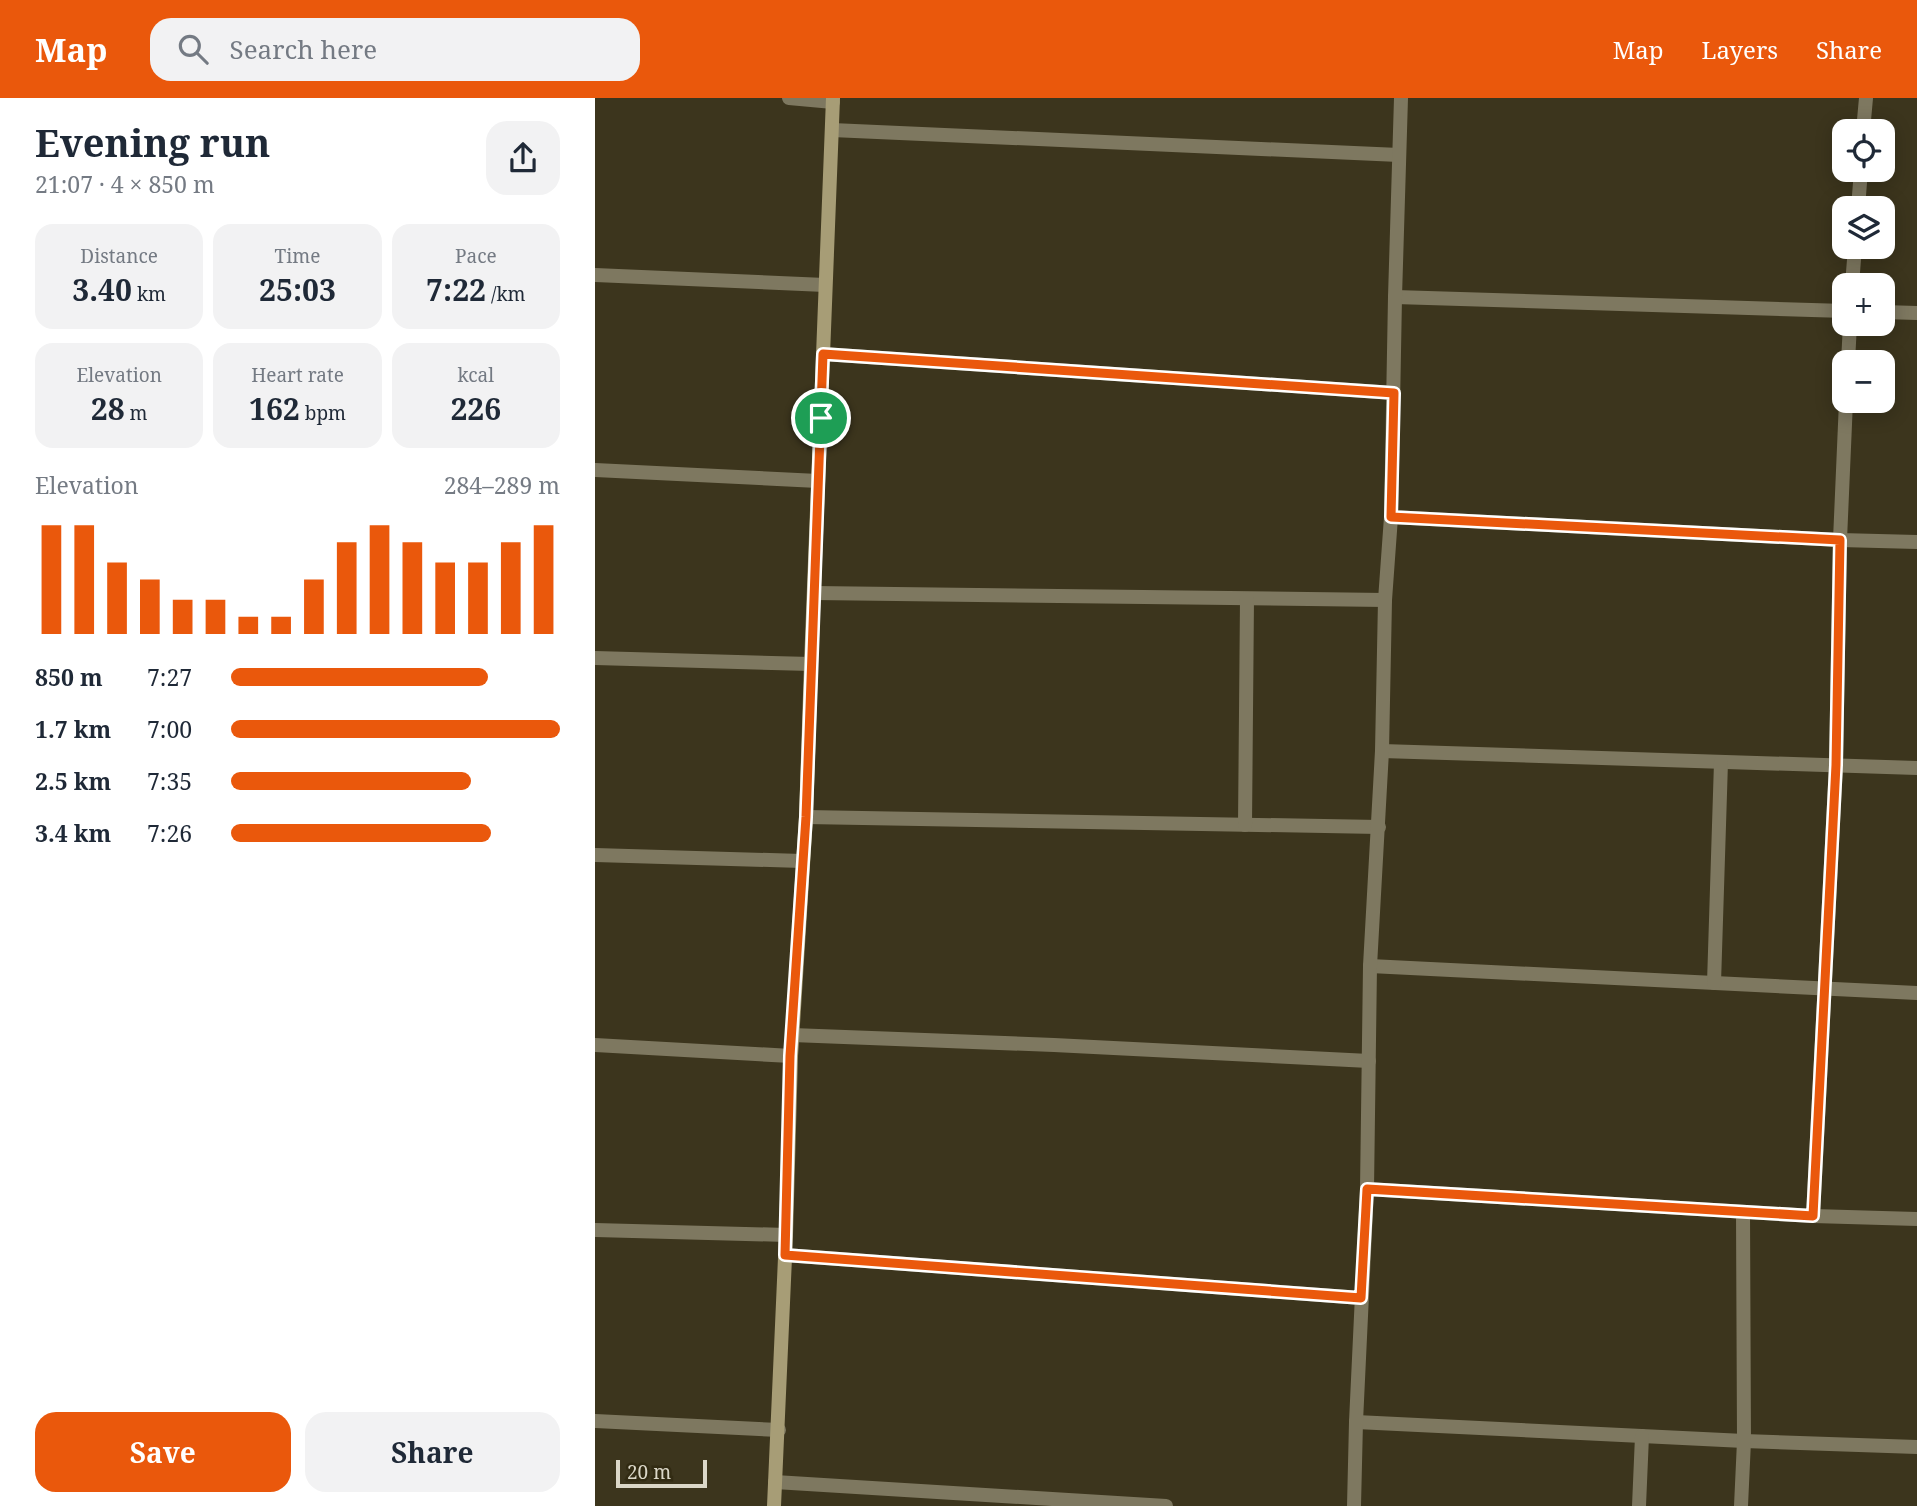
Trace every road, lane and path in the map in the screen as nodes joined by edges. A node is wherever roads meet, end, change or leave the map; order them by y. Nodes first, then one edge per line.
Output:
1 (789, 98) edge
2 (1401, 98) edge
3 (1866, 98) edge
4 (833, 100) edge
5 (1864, 119) edge
6 (832, 131) junction
7 (1399, 155) junction
8 (595, 275) edge
9 (825, 285) junction
10 (1395, 297) junction
11 (1832, 311) edge
12 (1895, 312) edge
13 (1917, 313) edge
14 (823, 354) junction
15 (1394, 393) junction
16 (1845, 413) edge
17 (595, 470) edge
18 (818, 481) junction
19 (1391, 517) junction
20 (1840, 540) junction
21 (1917, 542) edge
22 (814, 593) junction
23 (1247, 599) junction
24 (1385, 600) junction
25 (595, 658) edge
26 (811, 664) junction
27 (1383, 751) junction
28 (1721, 762) junction
29 (1836, 765) junction
30 (1917, 768) edge
31 (806, 817) junction
32 (1245, 825) junction
33 (1379, 827) junction
34 (595, 855) edge
35 (803, 861) junction
36 (1370, 966) junction
37 (1714, 983) junction
38 (1825, 990) junction
39 (1917, 993) edge
40 (792, 1035) junction
41 (595, 1045) edge
42 (790, 1056) junction
43 (1369, 1061) junction
44 (1367, 1189) junction
45 (1743, 1212) junction
46 (1813, 1216) junction
47 (1917, 1219) edge
48 (595, 1230) edge
49 (786, 1235) junction
50 (785, 1255) junction
51 (1361, 1298) junction
52 (595, 1421) edge
53 (1356, 1422) junction
54 (779, 1430) junction
55 (1642, 1436) junction
56 (1744, 1441) junction
57 (1917, 1447) edge
58 (775, 1482) junction
59 (775, 1506) edge
60 (1166, 1506) edge
61 (1354, 1506) edge
62 (1639, 1506) edge
63 (1741, 1506) edge

1 - 4 street
2 - 7 street
3 - 5 street
4 - 6 main road
6 - 7 street
6 - 9 main road
7 - 10 street
8 - 9 street
9 - 14 main road
10 - 11 street
10 - 15 street
12 - 13 street
14 - 15 street
14 - 18 main road
15 - 19 street
16 - 20 street
17 - 18 street
18 - 22 main road
19 - 20 street
19 - 24 street
20 - 21 street
20 - 29 street
22 - 23 street
22 - 26 main road
23 - 24 street
23 - 32 street
24 - 27 street
25 - 26 street
26 - 31 main road
27 - 28 street
27 - 33 street
28 - 29 street
28 - 37 street
29 - 30 street
29 - 38 street
31 - 32 street
31 - 35 main road
32 - 33 street
33 - 36 street
34 - 35 street
35 - 40 main road
36 - 37 street
36 - 43 street
37 - 38 street
38 - 39 street
38 - 46 street
40 - 42 main road
40 - 43 street
41 - 42 street
42 - 49 main road
43 - 44 street
44 - 45 street
44 - 51 street
45 - 46 street
45 - 56 street
46 - 47 street
48 - 49 street
49 - 50 main road
50 - 51 street
50 - 54 main road
51 - 53 street
52 - 54 street
53 - 55 street
53 - 61 street
54 - 58 main road
55 - 56 street
55 - 62 street
56 - 57 street
56 - 63 street
58 - 59 main road
58 - 60 street

